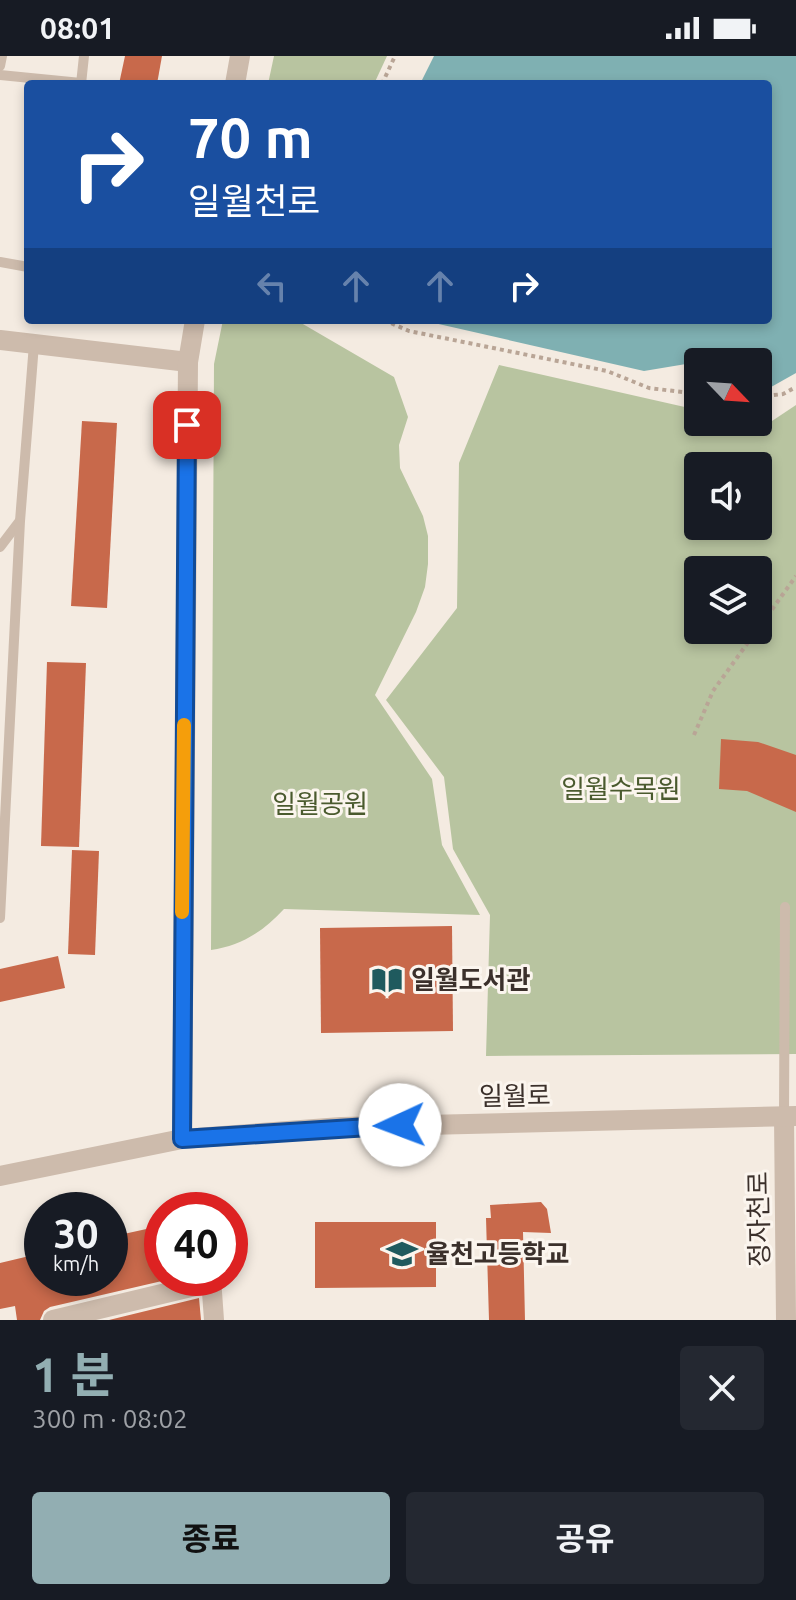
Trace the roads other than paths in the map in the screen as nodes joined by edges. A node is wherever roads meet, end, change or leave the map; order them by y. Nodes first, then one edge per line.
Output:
1 (2, 56) edge
2 (84, 56) edge
3 (240, 56) edge
4 (0, 66) edge
5 (0, 75) edge
6 (51, 80) edge
7 (81, 80) edge
8 (236, 80) edge
9 (0, 262) edge
10 (24, 266) edge
11 (194, 324) edge
12 (0, 340) edge
13 (34, 344) junction
14 (188, 362) junction
15 (20, 521) junction
16 (0, 547) edge
17 (6, 699) edge
18 (2, 825) edge
19 (785, 907) dead end
20 (0, 918) edge
21 (790, 1116) edge
22 (182, 1139) junction
23 (0, 1176) edge
24 (148, 1296) edge
25 (212, 1296) edge
26 (53, 1320) edge
27 (214, 1320) edge
28 (786, 1320) edge

1 - 4 lane
2 - 7 lane
3 - 8 street
5 - 6 lane
9 - 10 lane
11 - 14 street
12 - 13 street
13 - 14 street
13 - 15 lane
14 - 22 street
15 - 16 lane
15 - 17 lane
17 - 18 lane
18 - 20 lane
19 - 21 lane
21 - 22 street, 일월로
21 - 28 street, 정자천로
22 - 23 street, 일월로
24 - 26 street
25 - 27 street

